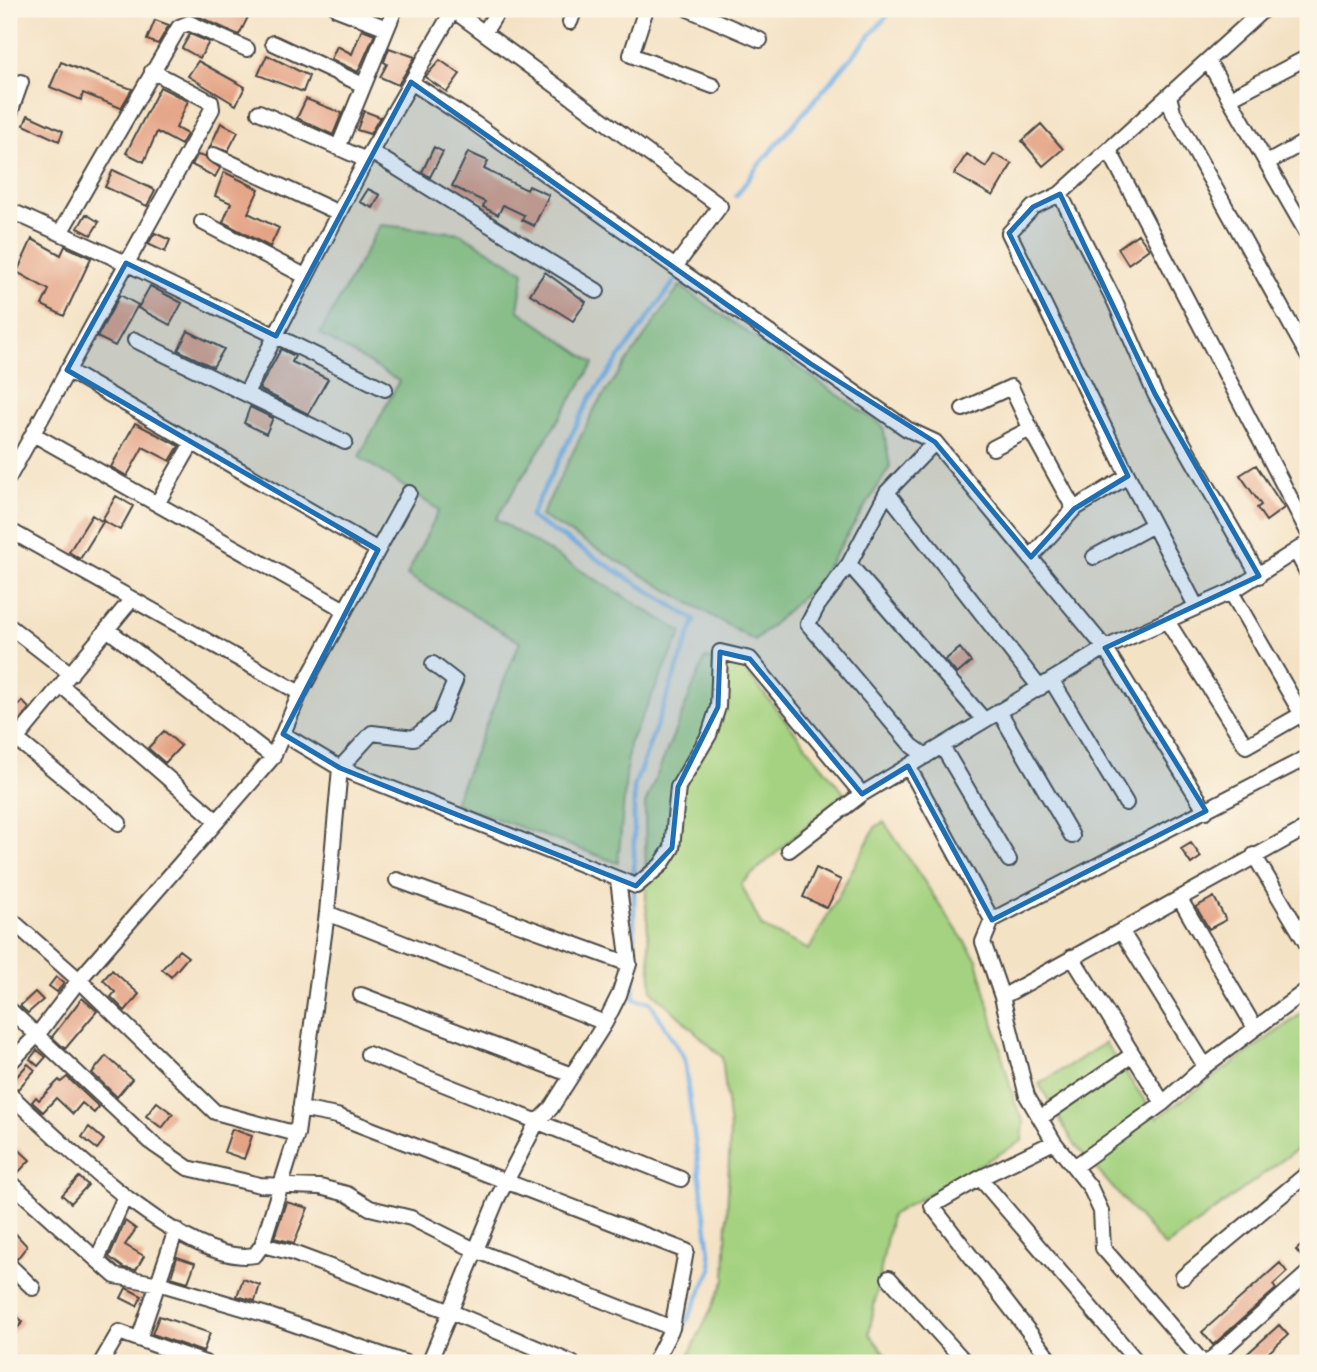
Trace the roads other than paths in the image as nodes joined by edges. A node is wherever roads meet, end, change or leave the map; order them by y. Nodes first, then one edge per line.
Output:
1 (337, 9) edge
2 (396, 9) edge
3 (499, 9) edge
4 (646, 9) edge
5 (688, 9) edge
6 (1264, 9) edge
7 (387, 29) junction
8 (484, 33) junction
9 (760, 40) dead end
10 (273, 43) dead end
11 (247, 49) dead end
12 (1308, 57) edge
13 (1208, 61) junction
14 (152, 71) junction
15 (21, 82) dead end
16 (411, 82) junction
17 (363, 85) junction
18 (713, 86) dead end
19 (1169, 96) junction
20 (1230, 98) junction
21 (259, 112) dead end
22 (9, 116) edge
23 (1308, 140) edge
24 (338, 148) junction
25 (1109, 150) junction
26 (214, 155) dead end
27 (369, 156) junction
28 (1267, 163) junction
29 (1060, 194) junction
30 (339, 213) junction
31 (10, 215) edge
32 (202, 222) dead end
33 (60, 233) junction
34 (1308, 235) edge
35 (126, 263) junction
36 (675, 267) junction
37 (305, 276) junction
38 (597, 291) dead end
39 (276, 336) junction
40 (135, 340) dead end
41 (1308, 356) edge
42 (67, 370) junction
43 (385, 389) dead end
44 (246, 393) junction
45 (962, 409) dead end
46 (1030, 429) junction
47 (33, 434) junction
48 (345, 442) dead end
49 (935, 442) junction
50 (192, 443) junction
51 (993, 448) dead end
52 (1128, 476) junction
53 (9, 477) edge
54 (887, 492) junction
55 (409, 493) dead end
56 (157, 504) junction
57 (1074, 509) junction
58 (1153, 525) junction
59 (9, 530) edge
60 (1308, 532) edge
61 (1302, 547) edge
62 (378, 550) junction
63 (1031, 557) junction
64 (1094, 557) dead end
65 (849, 564) junction
66 (1308, 574) edge
67 (1259, 576) junction
68 (1231, 592) junction
69 (132, 599) junction
70 (1196, 606) junction
71 (345, 610) junction
72 (1167, 621) junction
73 (9, 626) edge
74 (107, 628) junction
75 (1105, 648) junction
76 (433, 664) dead end
77 (66, 680) junction
78 (1046, 684) junction
79 (300, 693) junction
80 (999, 711) junction
81 (984, 720) junction
82 (1305, 720) edge
83 (283, 734) junction
84 (11, 741) edge
85 (942, 746) junction
86 (926, 756) junction
87 (273, 757) junction
88 (1308, 757) edge
89 (908, 766) junction
90 (340, 768) junction
91 (862, 794) junction
92 (1126, 803) dead end
93 (1206, 811) junction
94 (217, 821) junction
95 (119, 823) dead end
96 (1308, 827) edge
97 (1072, 836) dead end
98 (789, 850) dead end
99 (1254, 855) junction
100 (1009, 860) dead end
101 (397, 880) dead end
102 (627, 883) junction
103 (1180, 899) junction
104 (327, 913) junction
105 (9, 918) edge
106 (992, 920) junction
107 (1122, 932) junction
108 (1308, 946) edge
109 (1072, 957) junction
110 (629, 964) junction
111 (79, 980) junction
112 (1308, 989) edge
113 (361, 995) dead end
114 (1002, 997) junction
115 (9, 1009) edge
116 (605, 1023) junction
117 (1255, 1028) junction
118 (37, 1034) junction
119 (368, 1054) dead end
120 (1132, 1055) junction
121 (9, 1064) edge
122 (1205, 1066) junction
123 (569, 1074) junction
124 (9, 1094) edge
125 (1163, 1103) junction
126 (300, 1109) junction
127 (1040, 1118) junction
128 (537, 1122) junction
129 (297, 1134) junction
130 (1054, 1142) junction
131 (1074, 1167) junction
132 (1308, 1173) edge
133 (980, 1178) junction
134 (681, 1179) dead end
135 (9, 1181) edge
136 (505, 1182) junction
137 (282, 1185) junction
138 (125, 1196) junction
139 (176, 1230) junction
140 (262, 1245) junction
141 (475, 1250) junction
142 (97, 1259) junction
143 (9, 1265) edge
144 (1308, 1273) edge
145 (1182, 1277) dead end
146 (889, 1278) dead end
147 (159, 1284) junction
148 (33, 1288) dead end
149 (449, 1311) junction
150 (672, 1328) junction
151 (139, 1339) junction
152 (101, 1363) edge
153 (205, 1363) edge
154 (406, 1363) edge
155 (429, 1363) edge
156 (572, 1363) edge
157 (654, 1363) edge
158 (966, 1363) edge
159 (1053, 1363) edge
160 (1138, 1363) edge
161 (1205, 1363) edge

1 - 7 street
2 - 7 street
3 - 8 street
4 - 18 street
5 - 9 street
6 - 13 street
7 - 17 street
8 - 16 street
8 - 36 street
10 - 17 street
11 - 14 street
12 - 20 street
13 - 19 street
13 - 20 street
14 - 33 street
14 - 35 street
15 - 22 street
16 - 27 street
16 - 36 street
17 - 24 street
19 - 25 street
19 - 41 street
20 - 28 street
21 - 24 street
23 - 28 street
24 - 27 street
25 - 29 street
25 - 60 street
26 - 30 street
27 - 30 street
27 - 38 street
28 - 34 street
29 - 52 street
29 - 67 street
30 - 37 street
31 - 33 street
32 - 37 street
33 - 35 street
35 - 39 street
35 - 42 street
36 - 49 street
37 - 39 street
39 - 43 street
39 - 44 street
40 - 44 street
42 - 47 street
42 - 50 street
44 - 48 street
45 - 46 street
46 - 51 street
46 - 57 street
47 - 53 street
47 - 56 street
49 - 54 street
49 - 63 street
50 - 56 street
50 - 62 street
52 - 57 street
52 - 58 street
54 - 65 street
54 - 78 street
55 - 62 street
56 - 71 street
57 - 63 street
58 - 64 street
58 - 70 street
59 - 69 street
61 - 66 street
61 - 67 street
62 - 71 street
63 - 75 street
65 - 81 street
65 - 86 street
67 - 68 street
68 - 70 street
68 - 82 street
69 - 74 street
69 - 79 street
70 - 72 street
71 - 79 street
72 - 75 street
72 - 82 street
73 - 77 street
74 - 77 street
74 - 87 street
75 - 78 street
75 - 93 street
76 - 90 street
77 - 84 street
77 - 94 street
78 - 80 street
78 - 92 street
79 - 83 street
80 - 81 street
80 - 97 street
81 - 85 street
83 - 87 street
83 - 90 street
84 - 95 street
85 - 86 street
85 - 100 street
86 - 89 street
87 - 94 street
88 - 93 street
89 - 91 street
89 - 106 street
90 - 102 street
90 - 104 street
91 - 98 street
91 - 102 street
93 - 106 street
94 - 111 street
96 - 99 street
99 - 103 street
99 - 108 street
101 - 110 street
102 - 110 street
103 - 107 street
103 - 117 street
104 - 116 street
104 - 126 street
105 - 111 street
106 - 114 street
107 - 109 street
107 - 122 street
109 - 114 street
109 - 120 street
110 - 116 street
111 - 118 street
111 - 129 street
112 - 117 street
113 - 123 street
114 - 127 street
115 - 118 street
116 - 123 street
117 - 122 street
118 - 121 street
118 - 137 street
119 - 128 street
120 - 125 street
120 - 127 street
122 - 125 street
123 - 128 street
124 - 138 street
125 - 131 street
126 - 129 street
126 - 136 street
127 - 130 street
128 - 134 street
128 - 136 street
129 - 137 street
130 - 131 street
130 - 133 street
131 - 161 street
132 - 145 street
133 - 159 street
133 - 160 street
135 - 142 street
136 - 141 street
136 - 150 street
137 - 140 street
137 - 141 street
138 - 139 street
138 - 142 street
139 - 140 street
139 - 147 street
140 - 149 street
141 - 149 street
141 - 150 street
142 - 147 street
143 - 148 street
144 - 161 street
146 - 158 street
147 - 151 street
147 - 154 street
149 - 155 street
149 - 156 street
150 - 157 street
151 - 152 street
151 - 153 street

